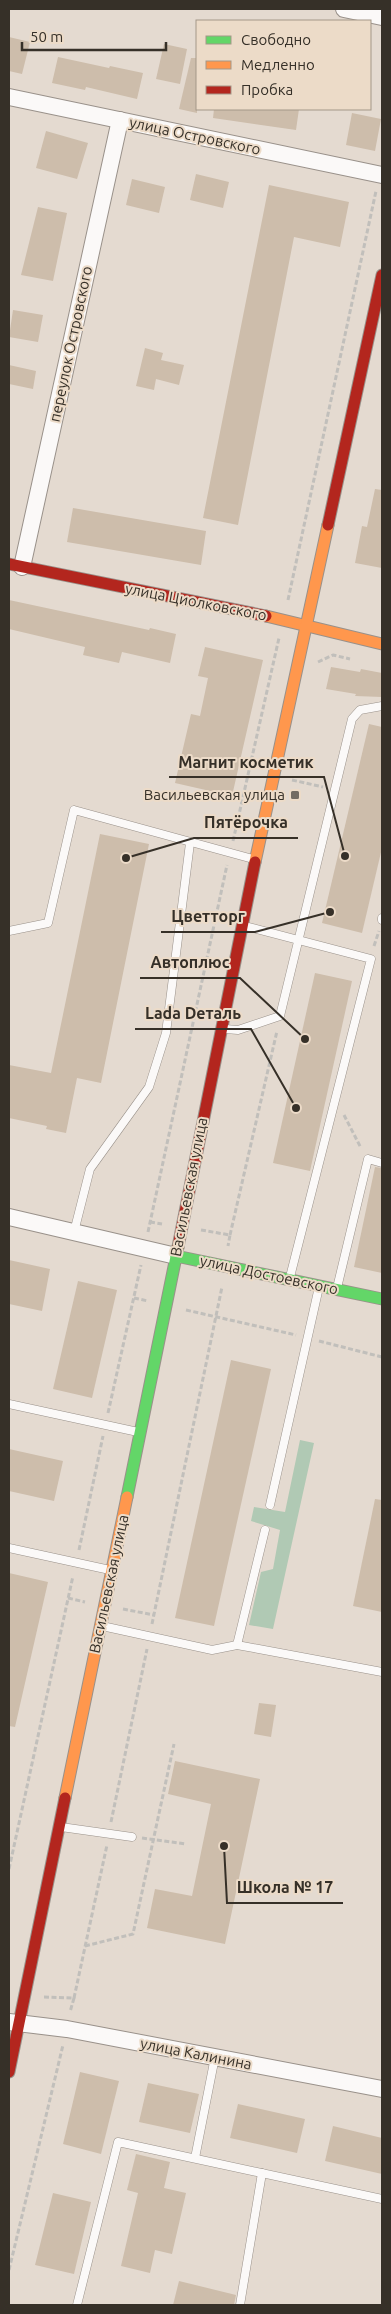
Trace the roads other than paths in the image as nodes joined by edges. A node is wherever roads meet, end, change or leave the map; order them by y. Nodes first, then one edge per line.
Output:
1 (344, 9) edge
2 (382, 17) edge
3 (9, 97) edge
4 (120, 120) junction
5 (381, 175) edge
6 (382, 275) edge
7 (16, 566) edge
8 (306, 624) junction
9 (382, 644) edge
10 (382, 706) edge
11 (190, 843) junction
12 (254, 860) junction
13 (242, 925) junction
14 (9, 931) edge
15 (300, 940) junction
16 (221, 1028) junction
17 (382, 1163) edge
18 (9, 1217) edge
19 (74, 1232) junction
20 (176, 1256) junction
21 (290, 1279) junction
22 (319, 1285) junction
23 (337, 1289) junction
24 (382, 1299) edge
25 (9, 1404) edge
26 (140, 1433) junction
27 (270, 1505) dead end
28 (265, 1530) dead end
29 (9, 1548) edge
30 (112, 1570) junction
31 (100, 1626) junction
32 (237, 1645) junction
33 (382, 1672) edge
34 (59, 1827) junction
35 (132, 1837) road end
36 (14, 2023) edge
37 (215, 2057) junction
38 (9, 2072) edge
39 (382, 2089) edge
40 (196, 2158) junction
41 (262, 2173) junction
42 (382, 2199) edge
43 (77, 2305) edge
44 (240, 2305) edge

1 - 2 street
3 - 4 street, улица Островского
4 - 5 street, улица Островского
4 - 7 street, переулок Островского
6 - 8 main road, Васильевская улица
7 - 8 main road, улица Циолковского
8 - 9 main road, улица Циолковского
8 - 12 main road, Васильевская улица
10 - 15 lane
11 - 12 lane
11 - 14 lane
11 - 19 lane
12 - 13 main road, Васильевская улица
13 - 15 lane
13 - 16 main road, Васильевская улица
15 - 16 lane
15 - 21 lane
16 - 20 main road, Васильевская улица
17 - 23 lane
18 - 19 street, улица Достоевского
19 - 20 street, улица Достоевского
20 - 21 main road, улица Достоевского
20 - 26 main road, Васильевская улица
21 - 22 main road, улица Достоевского
22 - 23 main road, улица Достоевского
22 - 27 lane
23 - 24 main road, улица Достоевского
25 - 26 lane
26 - 30 main road, Васильевская улица
28 - 32 lane
29 - 30 lane
30 - 31 main road, Васильевская улица
31 - 32 lane
31 - 34 main road, Васильевская улица
32 - 33 lane
34 - 35 lane
34 - 36 main road, Васильевская улица
36 - 37 street, улица Калинина
36 - 38 main road, Васильевская улица
37 - 39 street, улица Калинина
37 - 40 lane
40 - 41 lane
40 - 43 lane
41 - 42 lane
41 - 44 lane

